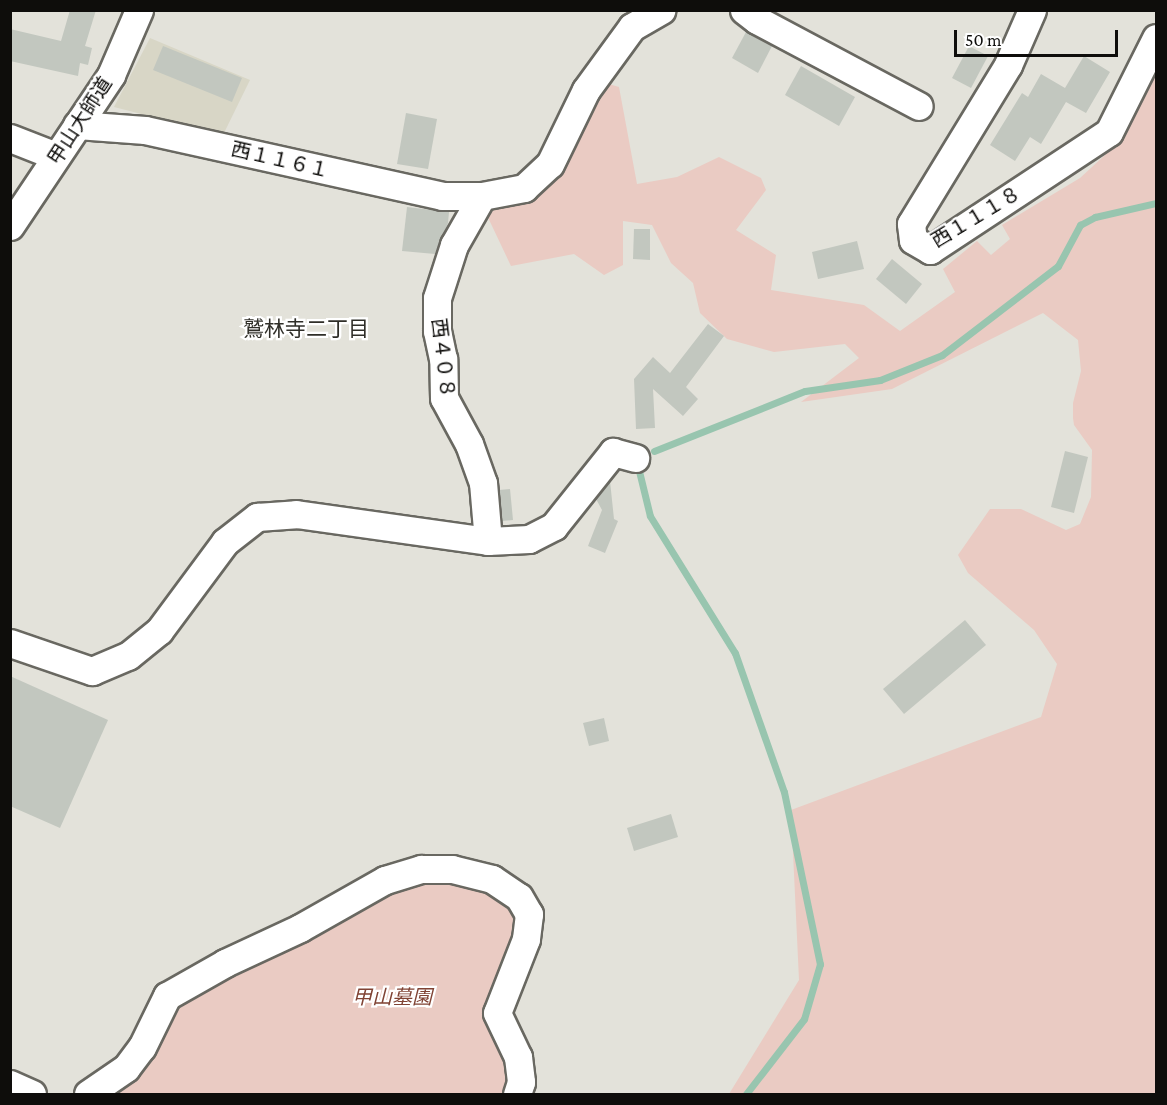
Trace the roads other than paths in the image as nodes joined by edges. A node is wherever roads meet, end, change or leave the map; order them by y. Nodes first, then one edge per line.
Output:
1 (139, 10) edge
2 (661, 10) edge
3 (744, 10) edge
4 (1032, 10) edge
5 (1156, 38) edge
6 (919, 106) dead end
7 (77, 125) junction
8 (10, 138) edge
9 (56, 156) junction
10 (482, 196) junction
11 (10, 226) edge
12 (635, 458) dead end
13 (488, 541) junction
14 (10, 643) edge
15 (10, 1084) edge
16 (32, 1095) edge
17 (88, 1095) edge
18 (517, 1095) edge

1 - 7 street, 甲山大師道
2 - 10 street
3 - 6 street
4 - 5 street, 西１１１８
7 - 9 street, 甲山大師道
7 - 10 street, 西１１６１
8 - 9 street
9 - 11 street, 甲山大師道
10 - 13 street, 西４０８
12 - 13 street
13 - 14 street
15 - 16 street
17 - 18 street

